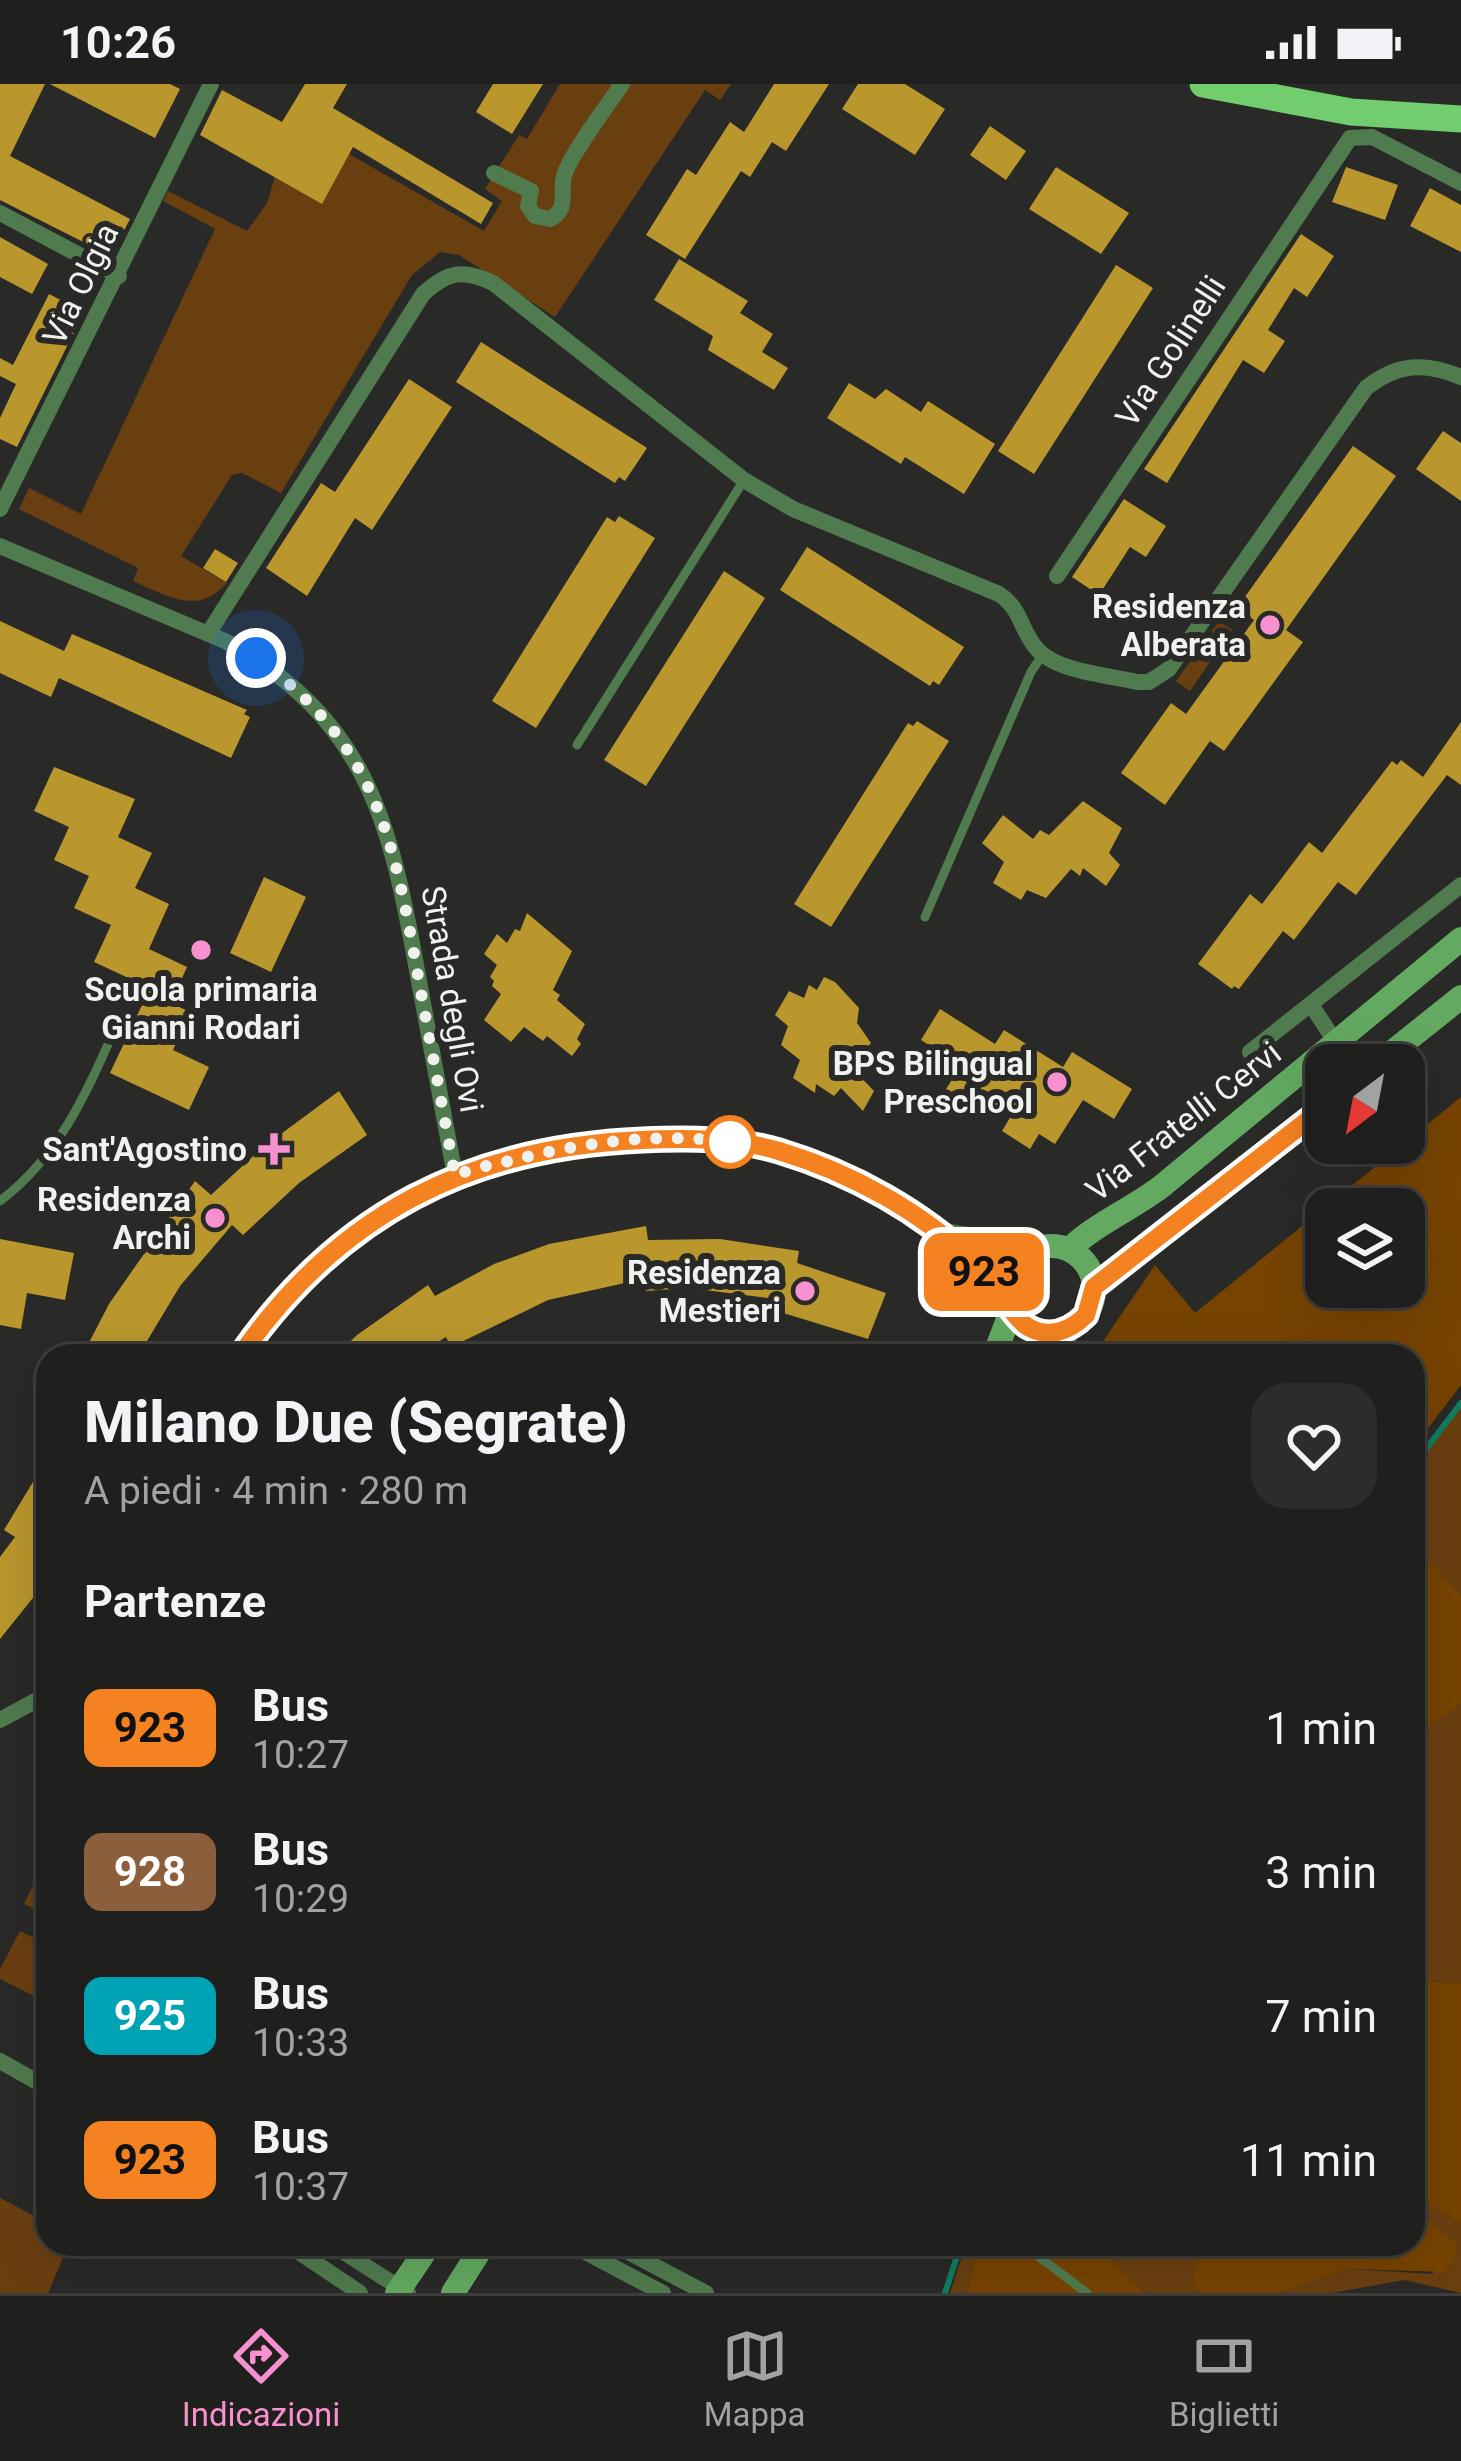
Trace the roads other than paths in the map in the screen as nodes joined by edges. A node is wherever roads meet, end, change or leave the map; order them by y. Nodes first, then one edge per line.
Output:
1 (211, 84) edge
2 (622, 84) edge
3 (1203, 84) edge
4 (1461, 119) edge
5 (494, 173) dead end
6 (564, 175) junction
7 (1461, 183) edge
8 (531, 190) junction
9 (0, 214) edge
10 (118, 276) junction
11 (1461, 376) edge
12 (743, 480) junction
13 (0, 509) edge
14 (0, 546) edge
15 (1058, 576) dead end
16 (208, 634) junction
17 (1045, 656) junction
18 (577, 745) dead end
19 (1461, 885) edge
20 (925, 917) dead end
21 (1461, 939) edge
22 (1461, 997) edge
23 (1312, 1006) junction
24 (118, 1022) dead end
25 (1336, 1042) junction
26 (1402, 1044) edge
27 (1250, 1052) dead end
28 (1305, 1123) edge
29 (455, 1176) junction
30 (0, 1201) edge
31 (939, 1230) junction
32 (1043, 1247) junction
33 (1070, 1250) junction
34 (1094, 1287) junction
35 (1010, 1305) junction
36 (1071, 1327) junction
37 (250, 1344) edge
38 (998, 1344) edge
39 (1058, 1344) edge
40 (36, 1700) edge
41 (0, 1720) edge
42 (0, 2061) edge
43 (36, 2081) edge
44 (305, 2256) edge
45 (349, 2256) edge
46 (423, 2256) edge
47 (476, 2256) edge
48 (593, 2256) edge
49 (636, 2256) edge
50 (1038, 2256) edge
51 (402, 2291) edge
52 (360, 2293) edge
53 (453, 2293) edge
54 (663, 2293) edge
55 (706, 2293) edge
56 (1087, 2293) edge

1 - 10 street, Via Olgia
2 - 6 street
3 - 4 main road
5 - 8 street
6 - 8 street
6 - 8 street
7 - 15 street, Via Golinelli
9 - 10 street
10 - 13 street, Via Olgia
11 - 17 street
12 - 16 street
12 - 17 street
12 - 18 lane
14 - 16 street, Strada degli Ovi
16 - 29 street, Strada degli Ovi
17 - 20 lane
19 - 23 street, Via Fratelli Cervi
21 - 25 street, Via Fratelli Cervi
22 - 26 street
23 - 25 street
23 - 27 street, Via Fratelli Cervi
24 - 30 lane
25 - 33 street, Via Fratelli Cervi
28 - 34 street
29 - 31 street
29 - 37 street
31 - 32 street
31 - 35 street
32 - 33 street
32 - 35 street
33 - 34 street
34 - 36 street
35 - 36 street
35 - 38 street
36 - 39 street
40 - 41 street
42 - 43 street
44 - 52 street
45 - 51 street
46 - 51 street
47 - 53 street
48 - 54 street
49 - 55 street
50 - 56 lane

